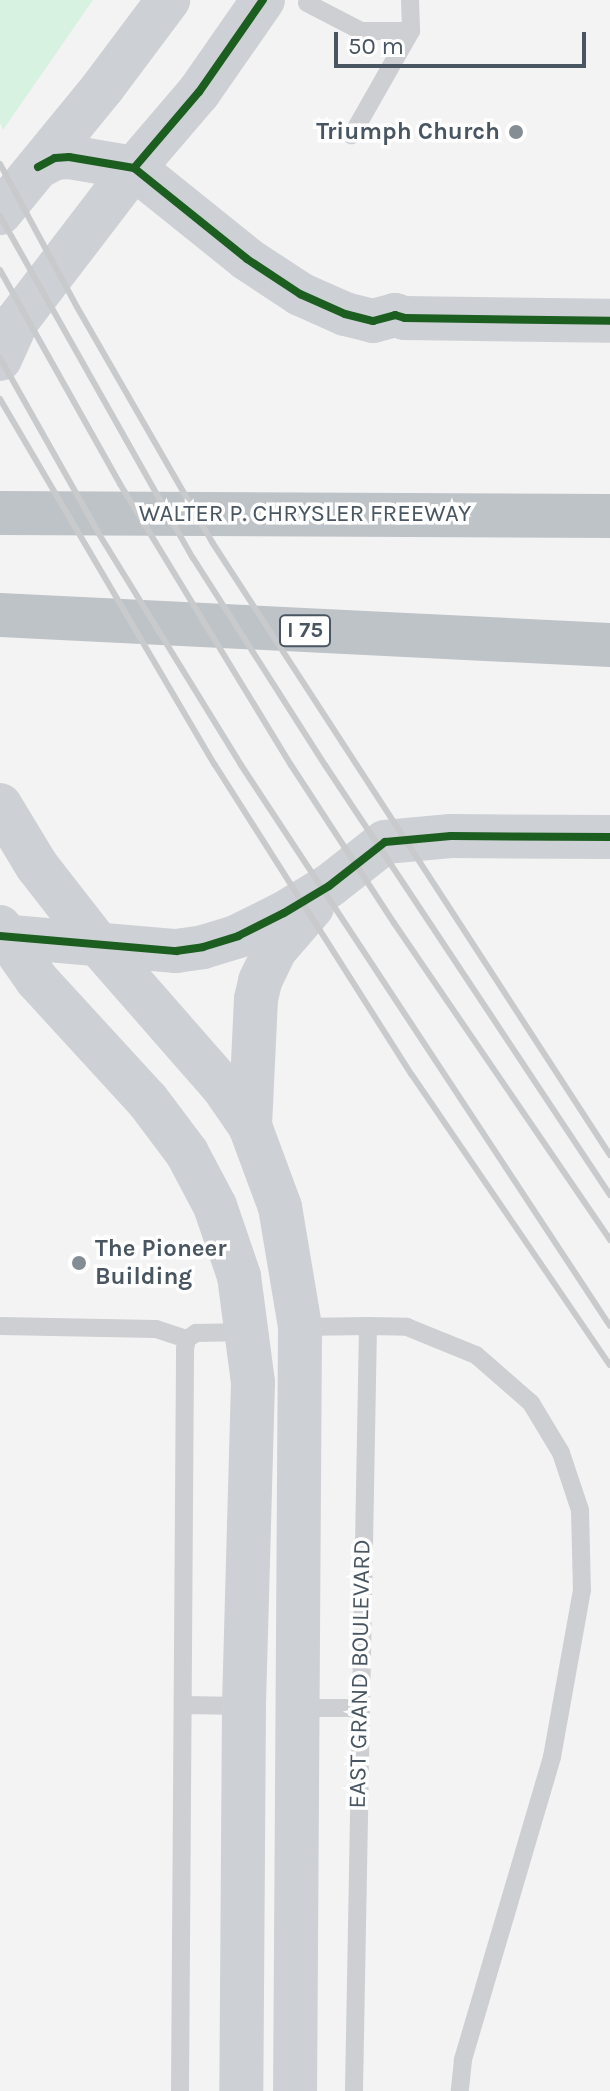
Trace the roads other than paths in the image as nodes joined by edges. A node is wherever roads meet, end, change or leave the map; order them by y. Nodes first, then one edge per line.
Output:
1 (168, 0) edge
2 (263, 0) edge
3 (410, 0) edge
4 (307, 3) dead end
5 (411, 31) junction
6 (180, 117) junction
7 (352, 135) dead end
8 (38, 167) junction
9 (134, 168) junction
10 (0, 213) edge
11 (396, 316) junction
12 (610, 321) edge
13 (0, 359) edge
14 (0, 513) edge
15 (610, 516) edge
16 (0, 615) edge
17 (610, 645) edge
18 (0, 805) edge
19 (610, 837) edge
20 (329, 886) junction
21 (2, 933) edge
22 (97, 943) junction
23 (250, 1126) junction
24 (0, 1326) edge
25 (368, 1326) junction
26 (300, 1327) junction
27 (247, 1332) junction
28 (187, 1339) junction
29 (184, 1705) junction
30 (244, 1706) junction
31 (297, 1708) junction
32 (359, 1708) junction
33 (180, 2091) edge
34 (241, 2091) edge
35 (295, 2091) edge
36 (354, 2091) edge
37 (460, 2091) edge

1 - 8 main road
2 - 6 main road
3 - 5 lane
4 - 5 lane
5 - 7 lane
6 - 9 main road
6 - 11 main road
8 - 9 main road
8 - 10 main road
9 - 11 main road
9 - 13 main road
11 - 12 main road
14 - 15 highway, WALTER P. CHRYSLER FREEWAY
16 - 17 highway, I 75
18 - 22 main road
19 - 20 main road
20 - 22 main road
20 - 23 main road
21 - 22 main road
21 - 27 main road
22 - 23 main road
23 - 26 main road
24 - 28 lane
25 - 26 lane
25 - 32 lane, EAST GRAND BOULEVARD
25 - 37 lane
26 - 27 main road
26 - 31 main road
27 - 28 lane
27 - 30 main road
28 - 29 lane
29 - 30 lane
29 - 33 lane
30 - 31 main road
30 - 34 main road
31 - 32 lane
31 - 35 main road
32 - 36 lane, EAST GRAND BOULEVARD

